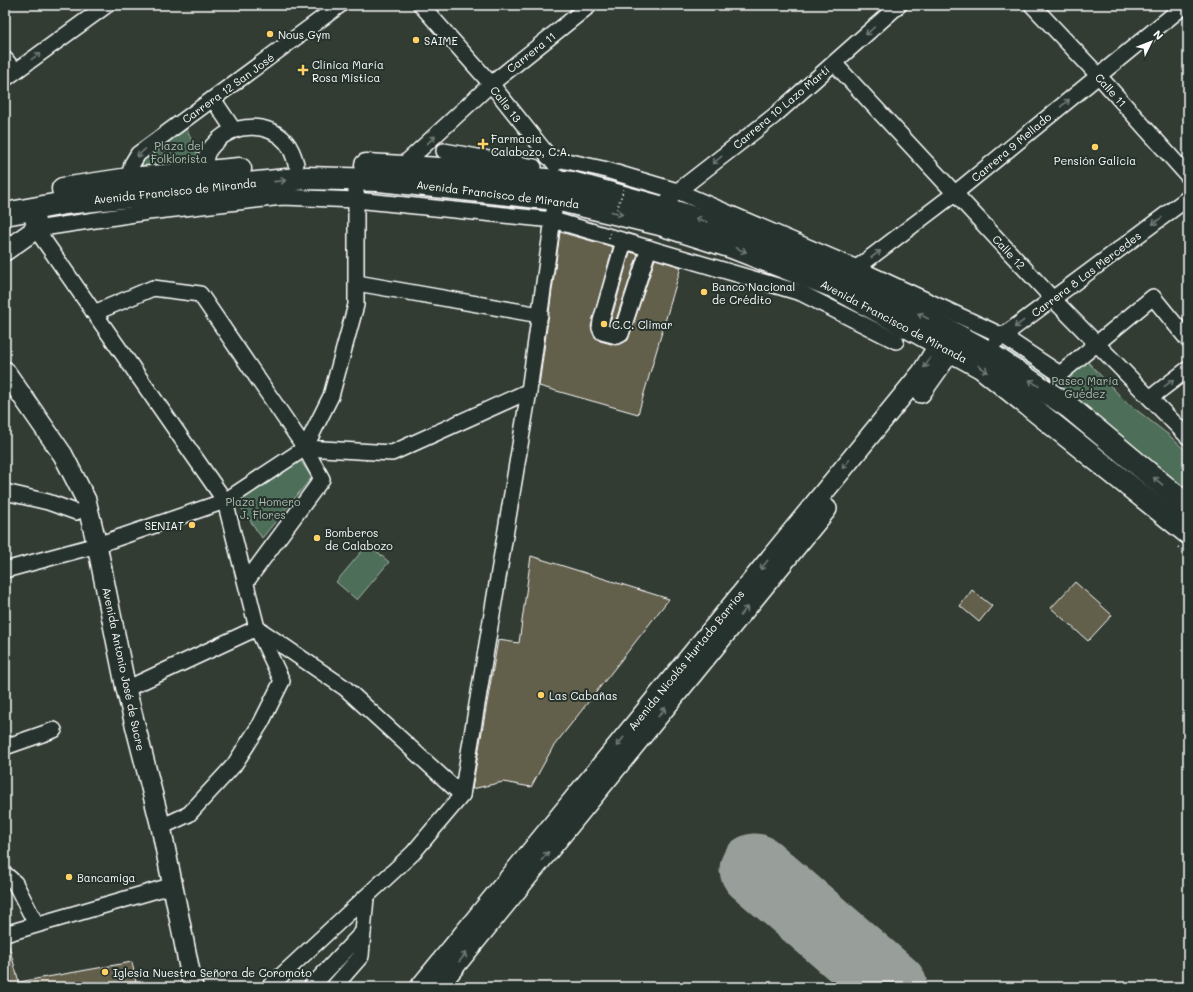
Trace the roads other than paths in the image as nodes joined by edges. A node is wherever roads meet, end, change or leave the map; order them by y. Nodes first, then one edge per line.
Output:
1 (107, 5) edge
2 (340, 5) edge
3 (421, 5) edge
4 (590, 5) edge
5 (899, 5) edge
6 (1032, 5) edge
7 (1183, 9) edge
8 (5, 59) edge
9 (834, 63) junction
10 (10, 75) edge
11 (1098, 75) junction
12 (491, 84) junction
13 (213, 99) junction
14 (233, 129) junction
15 (444, 151) dead end
16 (548, 157) junction
17 (462, 162) junction
18 (296, 164) junction
19 (402, 166) junction
20 (534, 167) dead end
21 (515, 170) junction
22 (206, 172) junction
23 (380, 173) junction
24 (1188, 176) edge
25 (356, 178) junction
26 (572, 183) junction
27 (130, 187) junction
28 (677, 191) junction
29 (954, 194) junction
30 (63, 196) junction
31 (1188, 198) edge
32 (5, 199) edge
33 (556, 199) junction
34 (356, 200) junction
35 (588, 205) junction
36 (660, 207) junction
37 (5, 214) edge
38 (35, 219) junction
39 (552, 220) junction
40 (616, 239) junction
41 (649, 248) junction
42 (5, 251) edge
43 (846, 277) junction
44 (357, 283) junction
45 (1052, 298) junction
46 (94, 313) junction
47 (540, 316) junction
48 (1003, 336) junction
49 (950, 340) junction
50 (1188, 340) edge
51 (896, 341) dead end
52 (1096, 343) junction
53 (984, 350) junction
54 (1188, 369) edge
55 (5, 371) edge
56 (529, 391) junction
57 (5, 392) edge
58 (1150, 398) junction
59 (1188, 437) edge
60 (305, 448) junction
61 (5, 492) edge
62 (225, 501) junction
63 (1188, 506) edge
64 (76, 512) junction
65 (1188, 533) edge
66 (91, 546) junction
67 (5, 570) edge
68 (246, 582) junction
69 (257, 628) junction
70 (126, 688) junction
71 (54, 730) dead end
72 (5, 747) edge
73 (462, 795) junction
74 (161, 827) junction
75 (5, 874) edge
76 (170, 887) junction
77 (366, 896) junction
78 (36, 924) junction
79 (363, 932) junction
80 (5, 934) edge
81 (184, 987) edge
82 (193, 987) edge
83 (269, 987) edge
84 (311, 987) edge
85 (334, 987) edge
86 (420, 987) edge
87 (438, 987) edge

10 -> 1 street
2 - 13 street, Carrera 12 San José
3 - 12 street, Calle 13
4 - 12 street, Carrera 11
5 -> 9 street, Carrera 10 Lazo Martí
6 - 11 street, Calle 11
7 - 11 street, Carrera 9 Mellado
8 - 10 street
9 -> 28 street, Carrera 10 Lazo Martí
9 - 29 street, Calle 12
11 - 24 street, Calle 11
29 -> 11 street, Carrera 9 Mellado
12 - 16 street, Calle 13
19 -> 12 street, Carrera 11
13 - 14 street
13 -> 27 street, Carrera 12 San José
14 - 18 street
14 - 22 street
15 - 17 street, Avenida Francisco de Miranda
16 - 26 street, Calle 13
16 - 28 street, Avenida Francisco de Miranda
17 - 19 highway, Avenida Francisco de Miranda
17 - 21 highway, Avenida Francisco de Miranda
18 - 22 highway, Avenida Francisco de Miranda
18 - 23 highway, Avenida Francisco de Miranda
19 - 23 highway, Avenida Francisco de Miranda
20 - 21 street, Avenida Francisco de Miranda
21 - 26 highway, Avenida Francisco de Miranda
22 - 27 highway, Avenida Francisco de Miranda
23 - 25 highway, Avenida Francisco de Miranda
23 - 33 highway, Avenida Francisco de Miranda
27 -> 25 highway, Avenida Francisco de Miranda
25 - 34 street
26 - 35 street, Calle 13
26 - 36 highway, Avenida Francisco de Miranda
27 - 30 highway, Avenida Francisco de Miranda
28 - 36 street, Carrera 10 Lazo Martí
28 - 43 street, Avenida Francisco de Miranda
43 -> 29 street, Carrera 9 Mellado
29 - 45 street, Calle 12
30 - 32 highway, Avenida Francisco de Miranda
30 - 38 highway, Avenida Francisco de Miranda
31 -> 45 street, Carrera 8 Las Mercedes
33 - 35 highway, Avenida Francisco de Miranda
33 - 39 street
34 - 38 street, Avenida Francisco de Miranda
34 - 39 street, Avenida Francisco de Miranda
34 - 44 street
35 -> 43 highway, Avenida Francisco de Miranda
43 -> 36 highway, Avenida Francisco de Miranda
37 - 38 highway, Avenida Francisco de Miranda
38 - 42 main road
38 - 46 street
39 - 40 street, Avenida Francisco de Miranda
39 - 47 street
40 - 41 street, Avenida Francisco de Miranda
40 - 41 street
41 - 51 street, Avenida Francisco de Miranda
43 - 48 street, Avenida Francisco de Miranda
43 - 49 highway, Avenida Francisco de Miranda
44 - 47 street
44 - 60 street
45 -> 48 street, Carrera 8 Las Mercedes
45 - 52 street, Calle 12
46 - 60 street
46 - 62 street
47 - 56 street
48 - 52 street, Avenida Francisco de Miranda
48 - 53 street, Carrera 8 Las Mercedes
49 - 53 highway, Avenida Francisco de Miranda
49 -> 65 highway, Avenida Francisco de Miranda
49 -> 86 main road, Avenida Nicolás Hurtado Barrios
87 -> 49 main road, Avenida Nicolás Hurtado Barrios
50 - 52 street
52 - 58 street, Calle 12
63 -> 53 highway, Avenida Francisco de Miranda
58 -> 54 street
55 - 66 main road, Avenida Antonio José de Sucre
56 - 60 street
56 - 73 street
57 - 64 main road, Avenida Antonio José de Sucre
58 - 59 street, Calle 12
60 - 62 street
60 - 68 street
61 - 64 street
62 - 66 street
62 - 68 street
64 - 66 main road, Avenida Antonio José de Sucre
66 - 67 street
66 - 70 main road, Avenida Antonio José de Sucre
66 - 76 main road, Avenida Antonio José de Sucre
68 - 69 street
69 - 70 street
69 - 73 street
69 - 74 street
70 - 74 main road, Avenida Antonio José de Sucre
71 - 72 street
73 - 77 street
74 - 76 main road, Avenida Antonio José de Sucre
75 - 78 street
76 - 78 street
76 - 81 main road, Avenida Antonio José de Sucre
76 - 82 main road, Avenida Antonio José de Sucre
77 - 79 street
77 - 83 street
78 - 80 street
79 - 84 street
79 - 85 street

